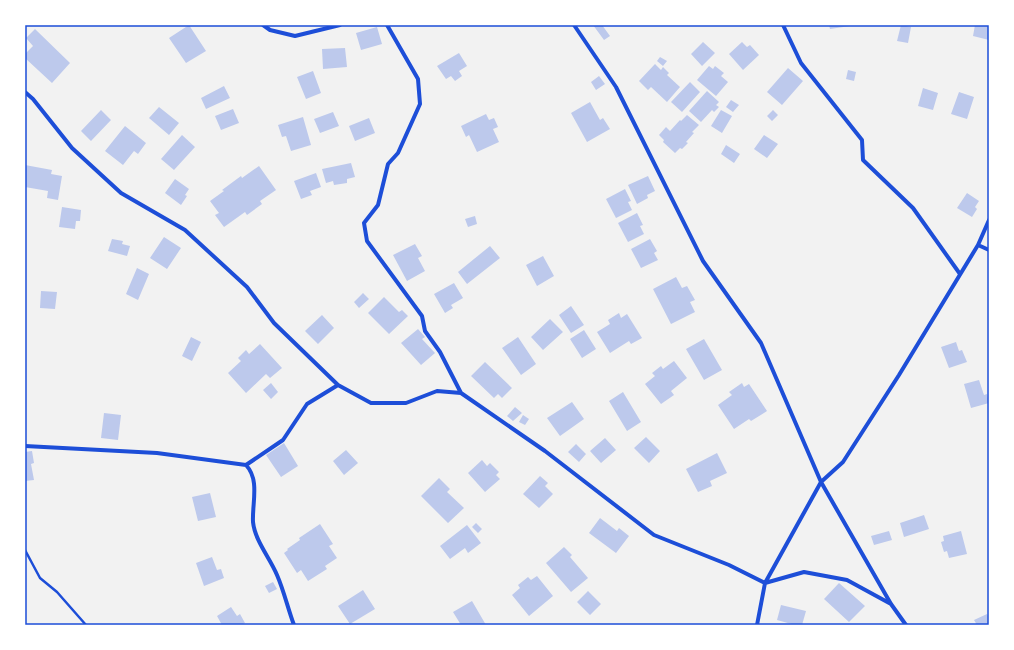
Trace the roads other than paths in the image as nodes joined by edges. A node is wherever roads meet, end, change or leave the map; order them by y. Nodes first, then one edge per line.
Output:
1 (263, 25) edge
2 (340, 25) edge
3 (387, 25) edge
4 (574, 25) edge
5 (783, 25) edge
6 (25, 92) edge
7 (989, 220) edge
8 (978, 245) junction
9 (989, 250) edge
10 (960, 274) junction
11 (338, 386) junction
12 (461, 393) junction
13 (25, 446) edge
14 (246, 465) junction
15 (821, 482) junction
16 (765, 583) junction
17 (891, 604) junction
18 (294, 625) edge
19 (757, 625) edge
20 (906, 625) edge

1 - 2 street
3 - 12 street
4 - 15 street
5 - 10 street
6 - 11 street
7 - 8 street
8 - 9 street
8 - 10 street
10 - 15 street
11 - 12 street
11 - 14 street
12 - 16 street
13 - 14 street
14 - 18 street
15 - 16 street
15 - 17 street
16 - 17 street
16 - 19 street
17 - 20 street

